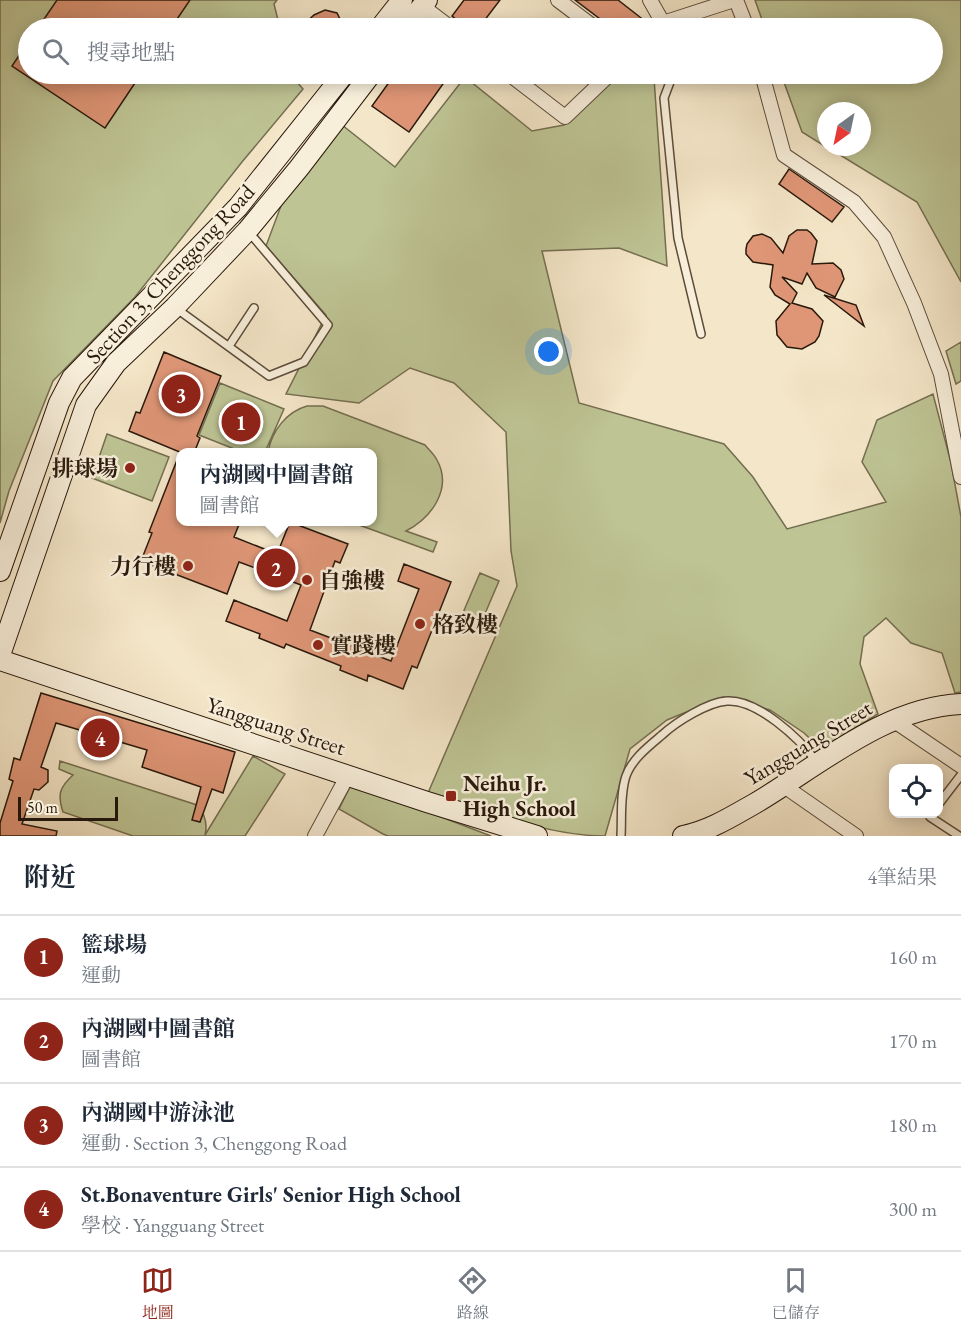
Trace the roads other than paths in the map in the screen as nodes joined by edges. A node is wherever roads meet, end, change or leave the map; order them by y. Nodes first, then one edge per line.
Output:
1 (402, 0) edge
2 (558, 0) edge
3 (651, 0) edge
4 (735, 0) edge
5 (424, 3) edge
6 (388, 18) edge
7 (413, 18) edge
8 (440, 18) edge
9 (581, 18) edge
10 (657, 18) edge
11 (683, 18) edge
12 (743, 18) edge
13 (336, 84) edge
14 (363, 84) edge
15 (522, 84) edge
16 (600, 84) edge
17 (669, 84) edge
18 (765, 84) edge
19 (247, 231) junction
20 (175, 307) junction
21 (254, 308) dead end
22 (701, 334) dead end
23 (229, 346) junction
24 (961, 477) edge
25 (0, 571) edge
26 (0, 655) edge
27 (0, 660) edge
28 (961, 704) edge
29 (893, 720) junction
30 (817, 764) junction
31 (961, 766) edge
32 (348, 775) junction
33 (961, 775) edge
34 (784, 786) junction
35 (943, 800) edge
36 (932, 818) edge
37 (315, 836) edge
38 (537, 836) edge
39 (621, 836) edge
40 (683, 836) edge
41 (856, 836) edge
42 (959, 836) edge

1 - 6 main road
2 - 9 street
3 - 10 street
4 - 11 street
4 - 12 street
5 - 7 main road
5 - 8 street
13 - 25 main road, Section 3, Chenggong Road
14 - 19 main road, Section 3, Chenggong Road
15 - 16 street
17 - 22 lane
18 - 24 street
19 - 20 main road, Section 3, Chenggong Road
19 - 23 lane
20 - 23 lane
20 - 26 main road, Section 3, Chenggong Road
21 - 23 lane
27 - 32 main road, Yangguang Street
28 - 29 main road, Yangguang Street
29 - 30 main road, Yangguang Street
29 - 31 street
30 - 34 main road, Yangguang Street
30 - 39 lane
32 - 37 street
32 - 38 main road, Yangguang Street
33 - 35 lane
34 - 40 main road, Yangguang Street
34 - 41 street
36 - 42 lane

